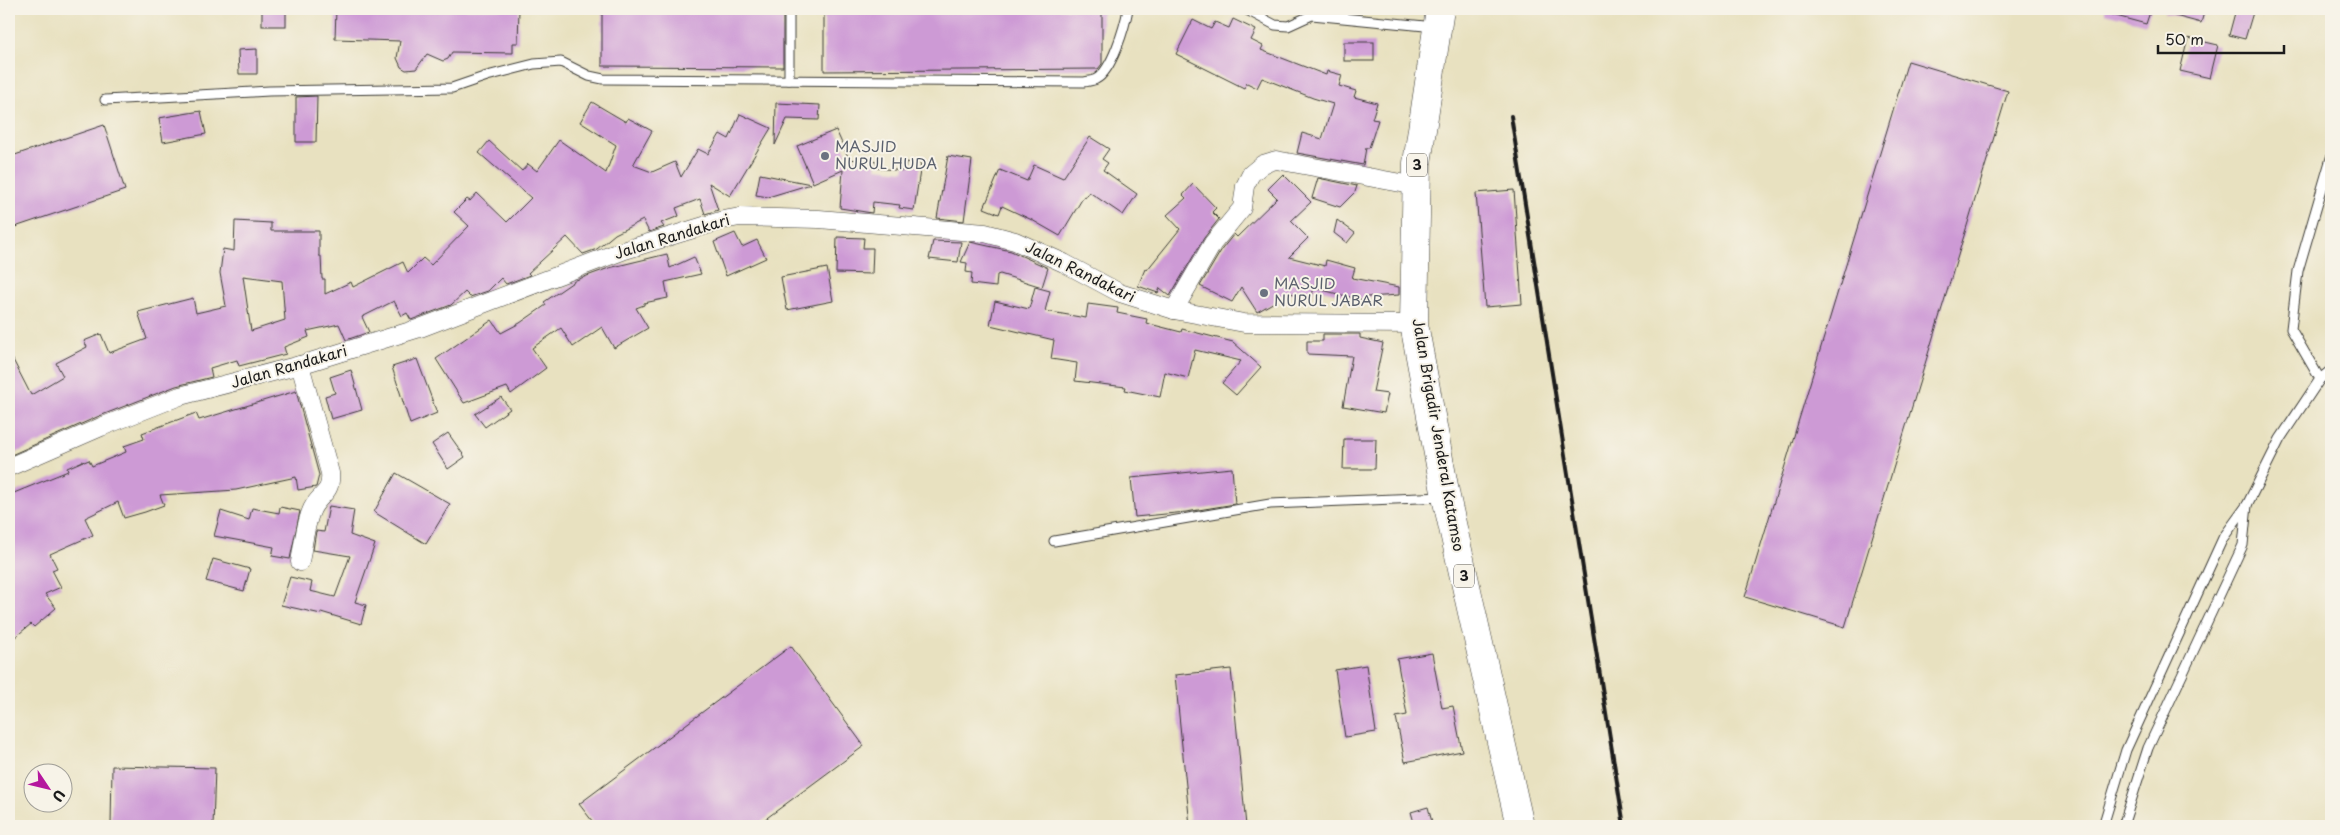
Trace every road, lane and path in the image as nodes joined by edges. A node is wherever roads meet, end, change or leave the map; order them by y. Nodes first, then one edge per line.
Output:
1 (790, 9) edge
2 (1128, 9) edge
3 (1244, 9) edge
4 (1310, 12) edge
5 (1438, 18) edge
6 (789, 80) junction
7 (105, 100) dead end
8 (2331, 158) edge
9 (1417, 186) junction
10 (1174, 310) junction
11 (1414, 324) junction
12 (300, 365) junction
13 (2331, 370) edge
14 (2320, 379) junction
15 (9, 467) edge
16 (1446, 497) junction
17 (2247, 505) junction
18 (1054, 540) dead end
19 (300, 562) dead end
20 (1520, 826) edge
21 (2103, 826) edge
22 (2123, 826) edge

1 - 6 lane
2 - 6 lane
3 - 4 lane
4 - 5 lane
5 - 9 highway, Jalan Brigadir Jenderal Katamso / 3
6 - 7 lane
8 - 14 lane
9 - 10 street
9 - 11 highway, Jalan Brigadir Jenderal Katamso / 3
10 - 11 street, Jalan Randakari
10 - 12 street, Jalan Randakari
11 - 16 highway, Jalan Brigadir Jenderal Katamso / 3
12 - 15 street, Jalan Randakari
12 - 19 street
13 - 14 lane
14 - 17 lane
16 - 18 lane
16 - 20 highway, Jalan Brigadir Jenderal Katamso / 3
17 - 21 lane
17 - 22 lane

